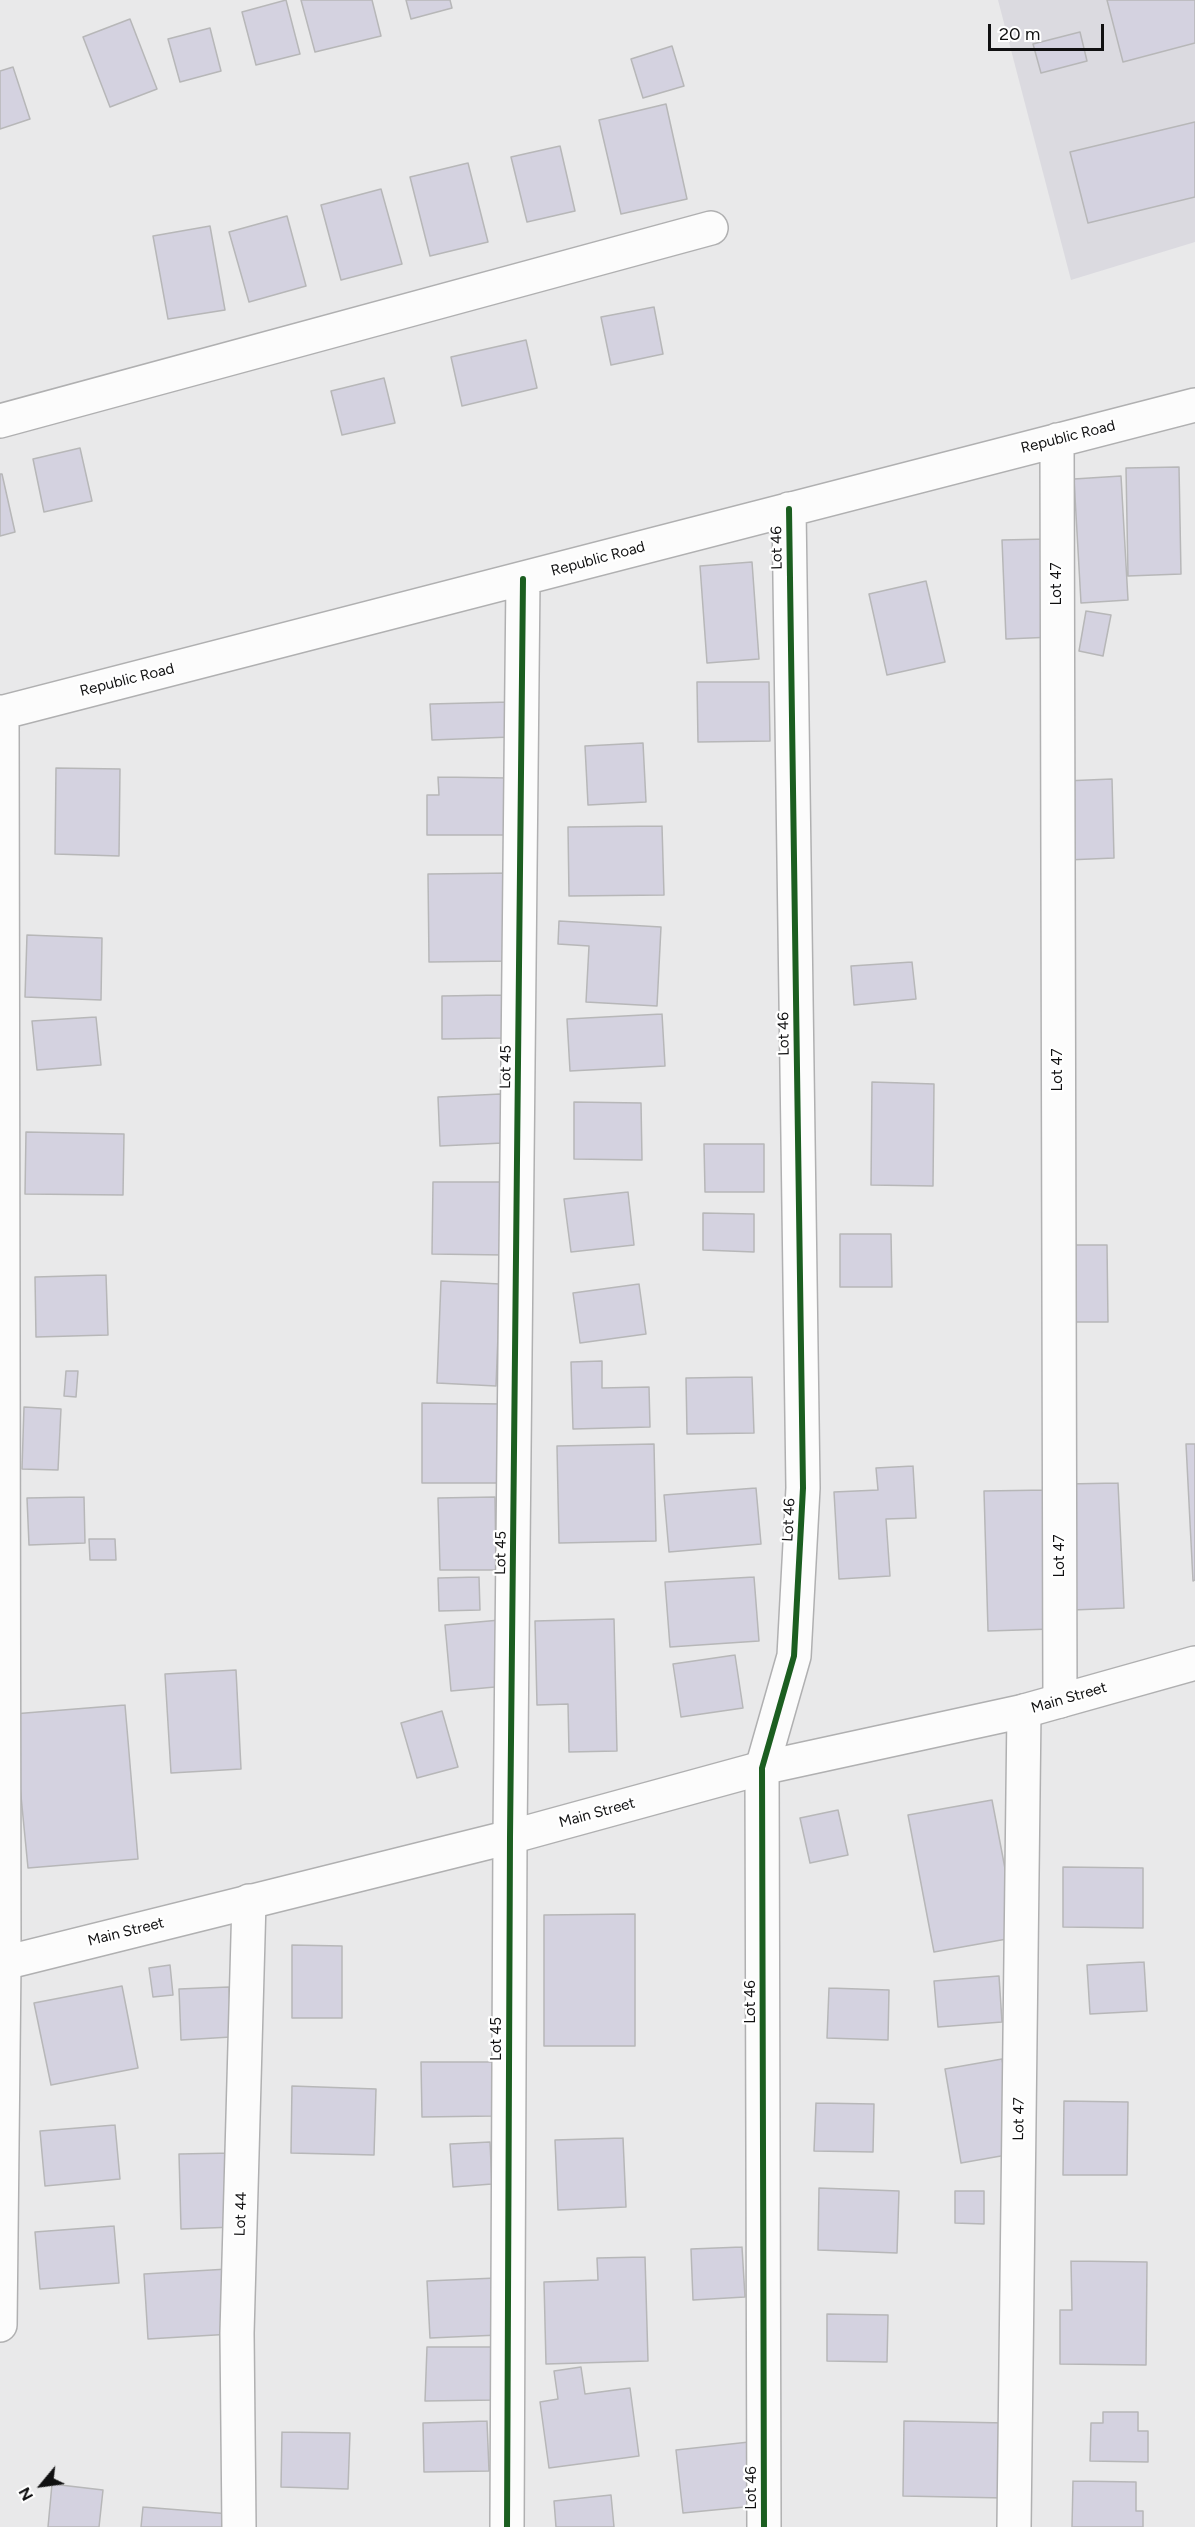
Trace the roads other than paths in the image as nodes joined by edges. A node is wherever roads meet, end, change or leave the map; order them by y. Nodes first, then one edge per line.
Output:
1 (711, 228) dead end
2 (1195, 405) edge
3 (0, 421) edge
4 (1057, 440) junction
5 (789, 509) junction
6 (523, 579) junction
7 (1, 712) edge
8 (1195, 1663) edge
9 (1060, 1701) junction
10 (1024, 1711) junction
11 (762, 1768) junction
12 (510, 1837) junction
13 (249, 1901) junction
14 (2, 1964) edge
15 (0, 2325) edge
16 (239, 2527) edge
17 (507, 2527) edge
18 (764, 2527) edge
19 (1014, 2527) edge

1 - 3 street
2 - 4 street, Republic Road
4 - 5 street, Republic Road
4 - 9 street, Lot 47
5 - 6 street, Republic Road
5 - 11 street, Lot 46
6 - 7 street, Republic Road
6 - 12 street, Lot 45
7 - 14 street
8 - 9 street, Main Street
9 - 10 street, Main Street
10 - 11 street, Main Street
10 - 19 street, Lot 47
11 - 12 street, Main Street
11 - 18 street, Lot 46
12 - 13 street, Main Street
12 - 17 street, Lot 45
13 - 14 street, Main Street
13 - 16 street, Lot 44
14 - 15 street

